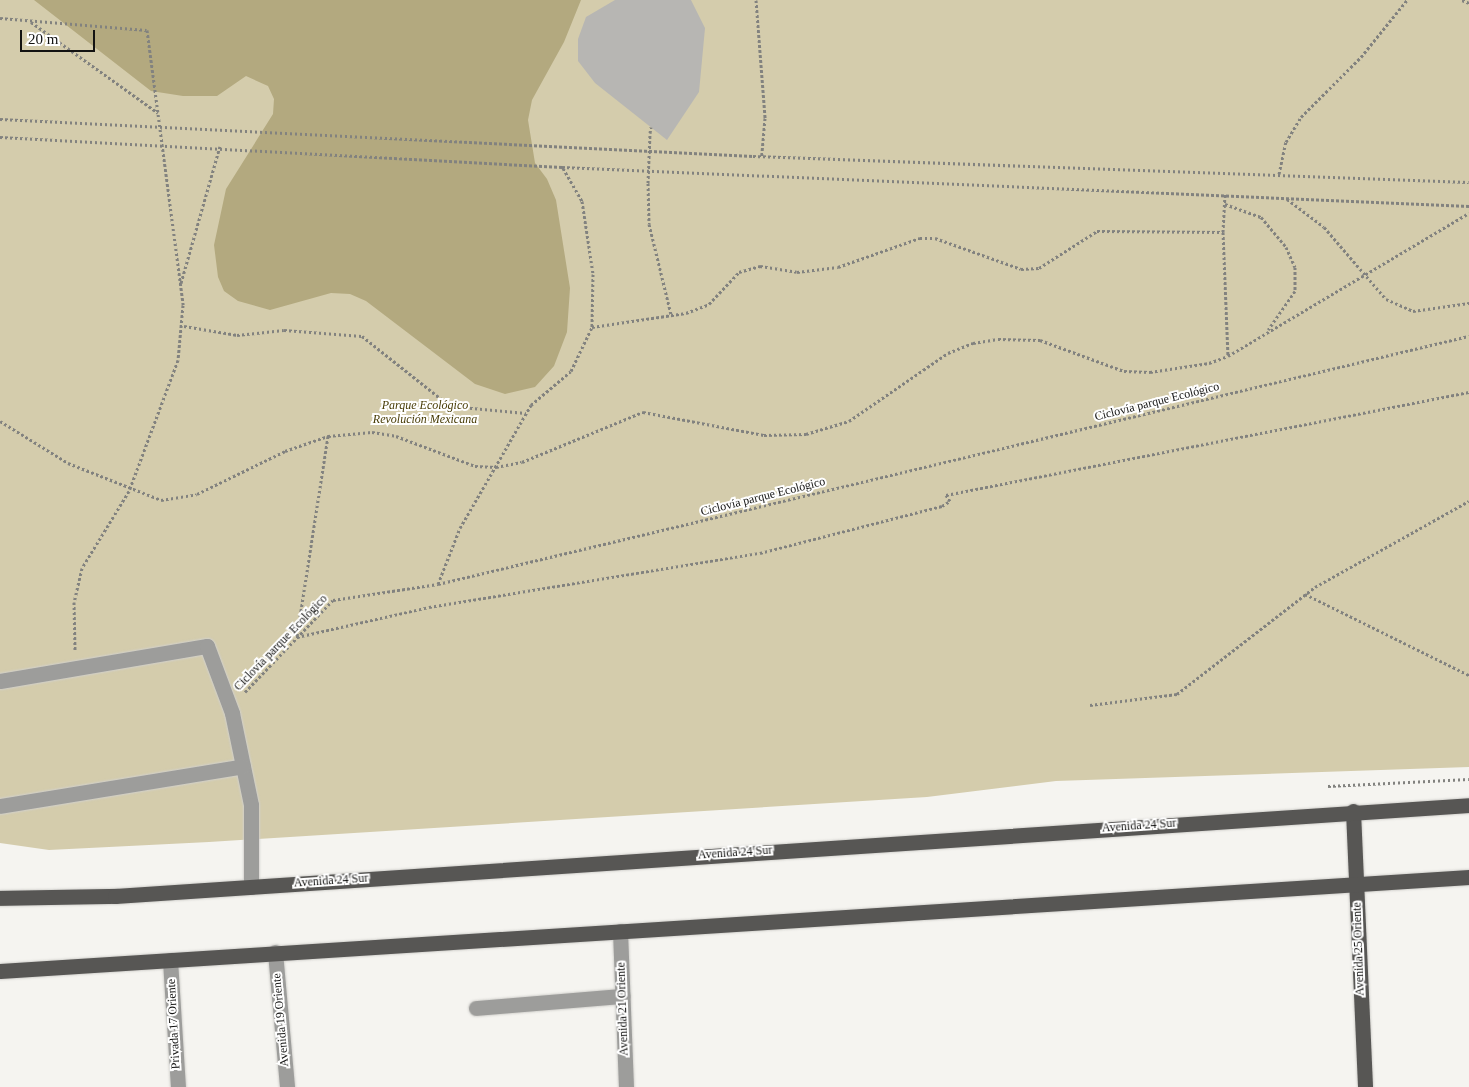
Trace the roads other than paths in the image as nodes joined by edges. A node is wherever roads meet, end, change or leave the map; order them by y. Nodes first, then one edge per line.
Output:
1 (0, 681) edge
2 (243, 766) junction
3 (1469, 805) edge
4 (0, 806) edge
5 (1353, 811) junction
6 (1469, 877) edge
7 (1357, 885) junction
8 (251, 887) junction
9 (0, 898) edge
10 (620, 931) junction
11 (275, 952) junction
12 (170, 960) junction
13 (0, 971) edge
14 (623, 996) junction
15 (476, 1008) dead end
16 (178, 1087) edge
17 (287, 1087) edge
18 (626, 1087) edge
19 (1365, 1087) edge

1 - 2 street
2 - 4 street
2 - 8 street
3 - 5 main road, Avenida 24 Sur
5 - 7 main road, Avenida 25 Oriente
5 - 8 main road, Avenida 24 Sur
6 - 7 main road
7 - 10 main road
7 - 19 main road, Avenida 25 Oriente
8 - 9 main road, Avenida 24 Sur
10 - 11 main road
10 - 14 street, Avenida 21 Oriente
11 - 12 main road
11 - 17 street, Avenida 19 Oriente
12 - 13 main road
12 - 16 street, Privada 17 Oriente
14 - 15 street
14 - 18 street, Avenida 21 Oriente

